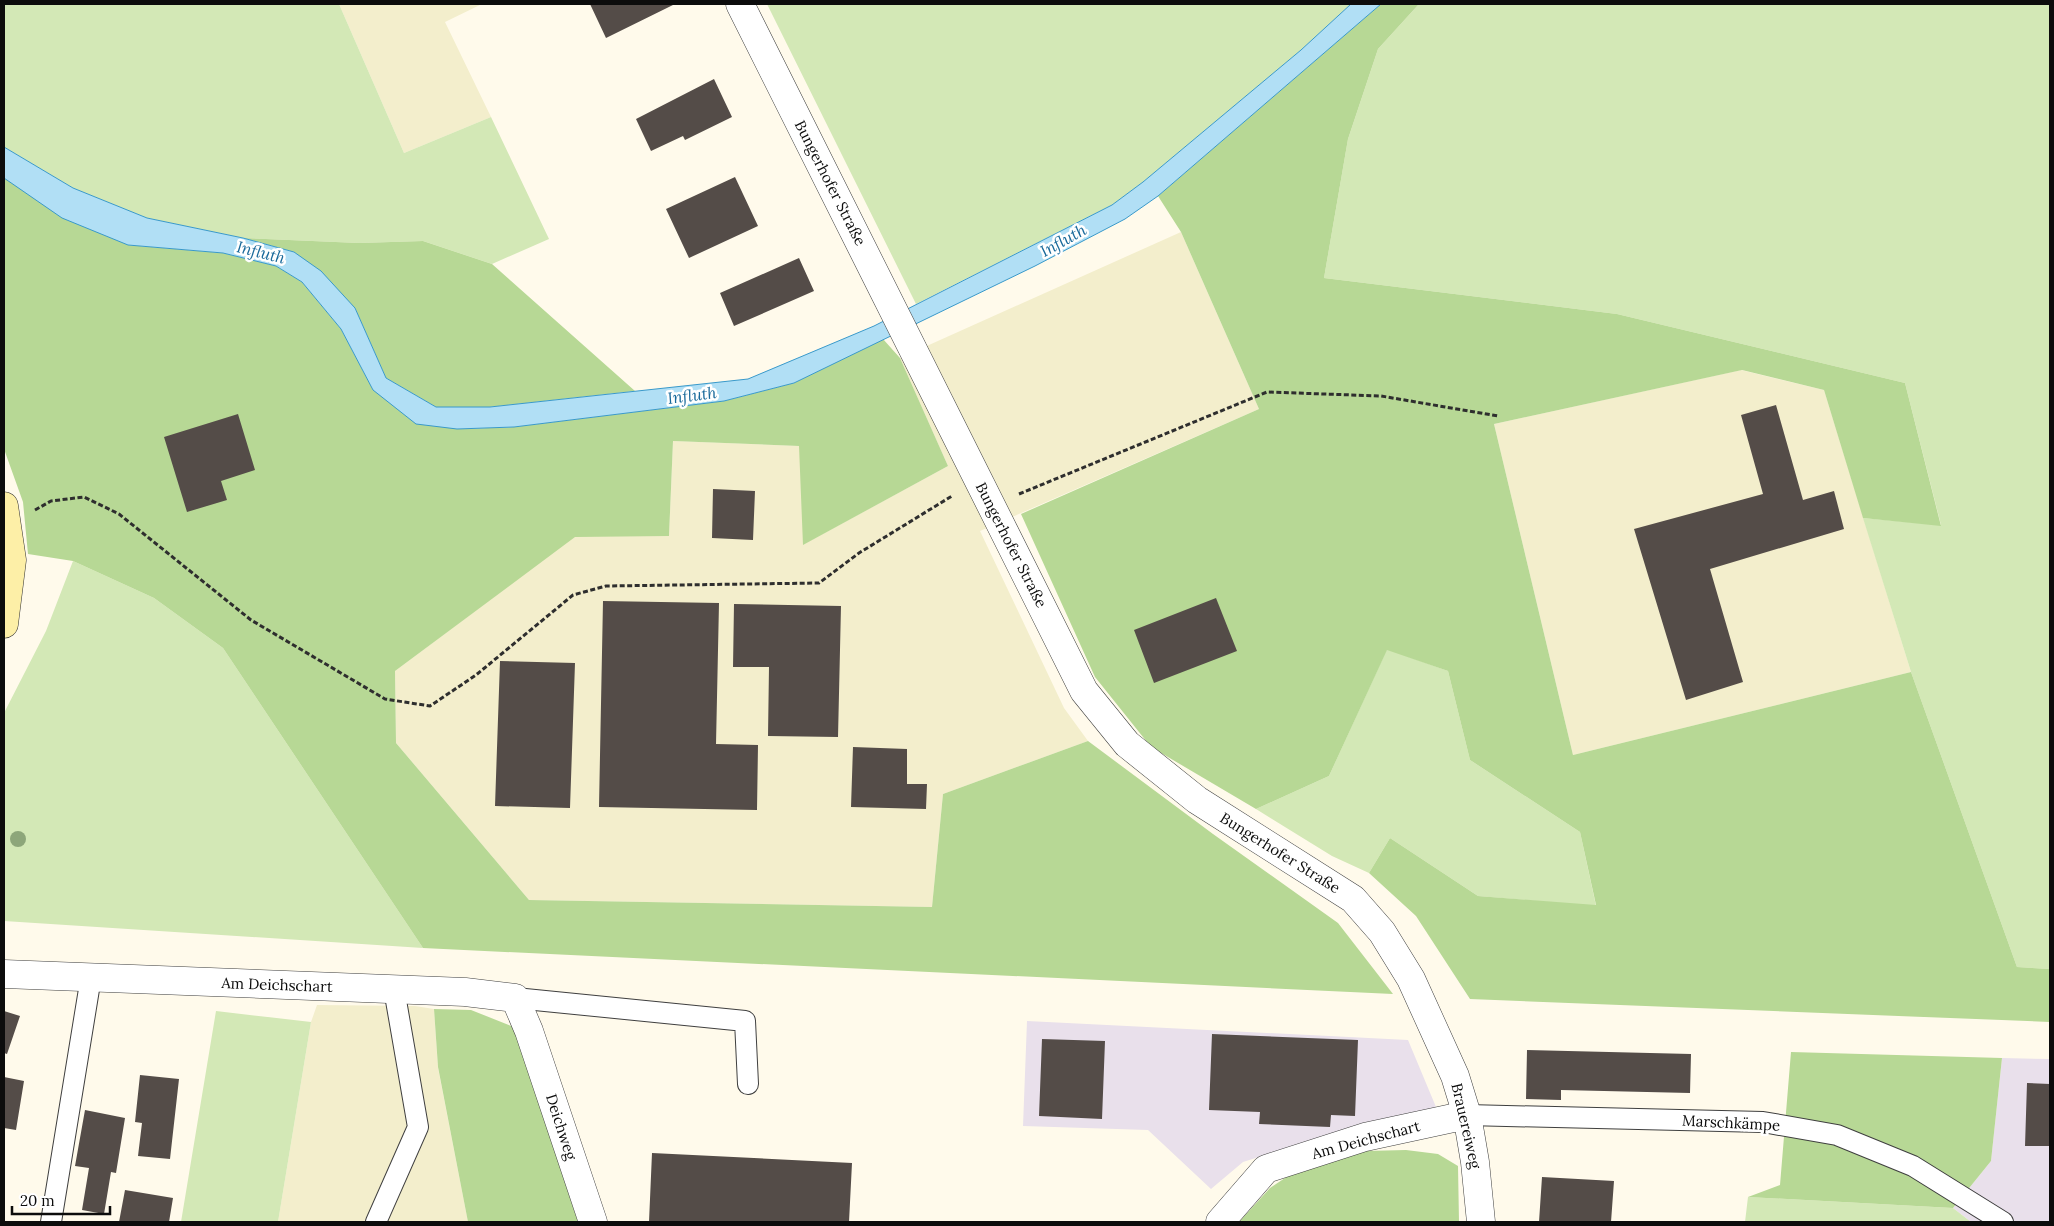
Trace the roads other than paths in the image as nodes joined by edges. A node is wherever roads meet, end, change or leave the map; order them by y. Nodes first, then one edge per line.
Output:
1 (740, 4) edge
2 (6, 515) edge
3 (4, 624) edge
4 (4, 974) edge
5 (91, 977) junction
6 (1411, 979) joint
7 (394, 989) junction
8 (515, 998) junction
9 (748, 1084) dead end
10 (1466, 1114) junction
11 (51, 1222) edge
12 (376, 1222) edge
13 (593, 1222) edge
14 (1220, 1222) edge
15 (1482, 1222) edge
16 (2003, 1222) edge

1 - 6 street, Bungerhofer Straße
2 - 3 street
4 - 5 street, Am Deichschart
5 - 7 street, Am Deichschart
5 - 11 lane
6 - 10 street, Brauereiweg
7 - 8 street, Am Deichschart
7 - 12 lane
8 - 9 lane
8 - 13 street, Deichweg
10 - 14 street, Am Deichschart
10 - 15 street, Brauereiweg
10 - 16 lane, Marschkämpe

